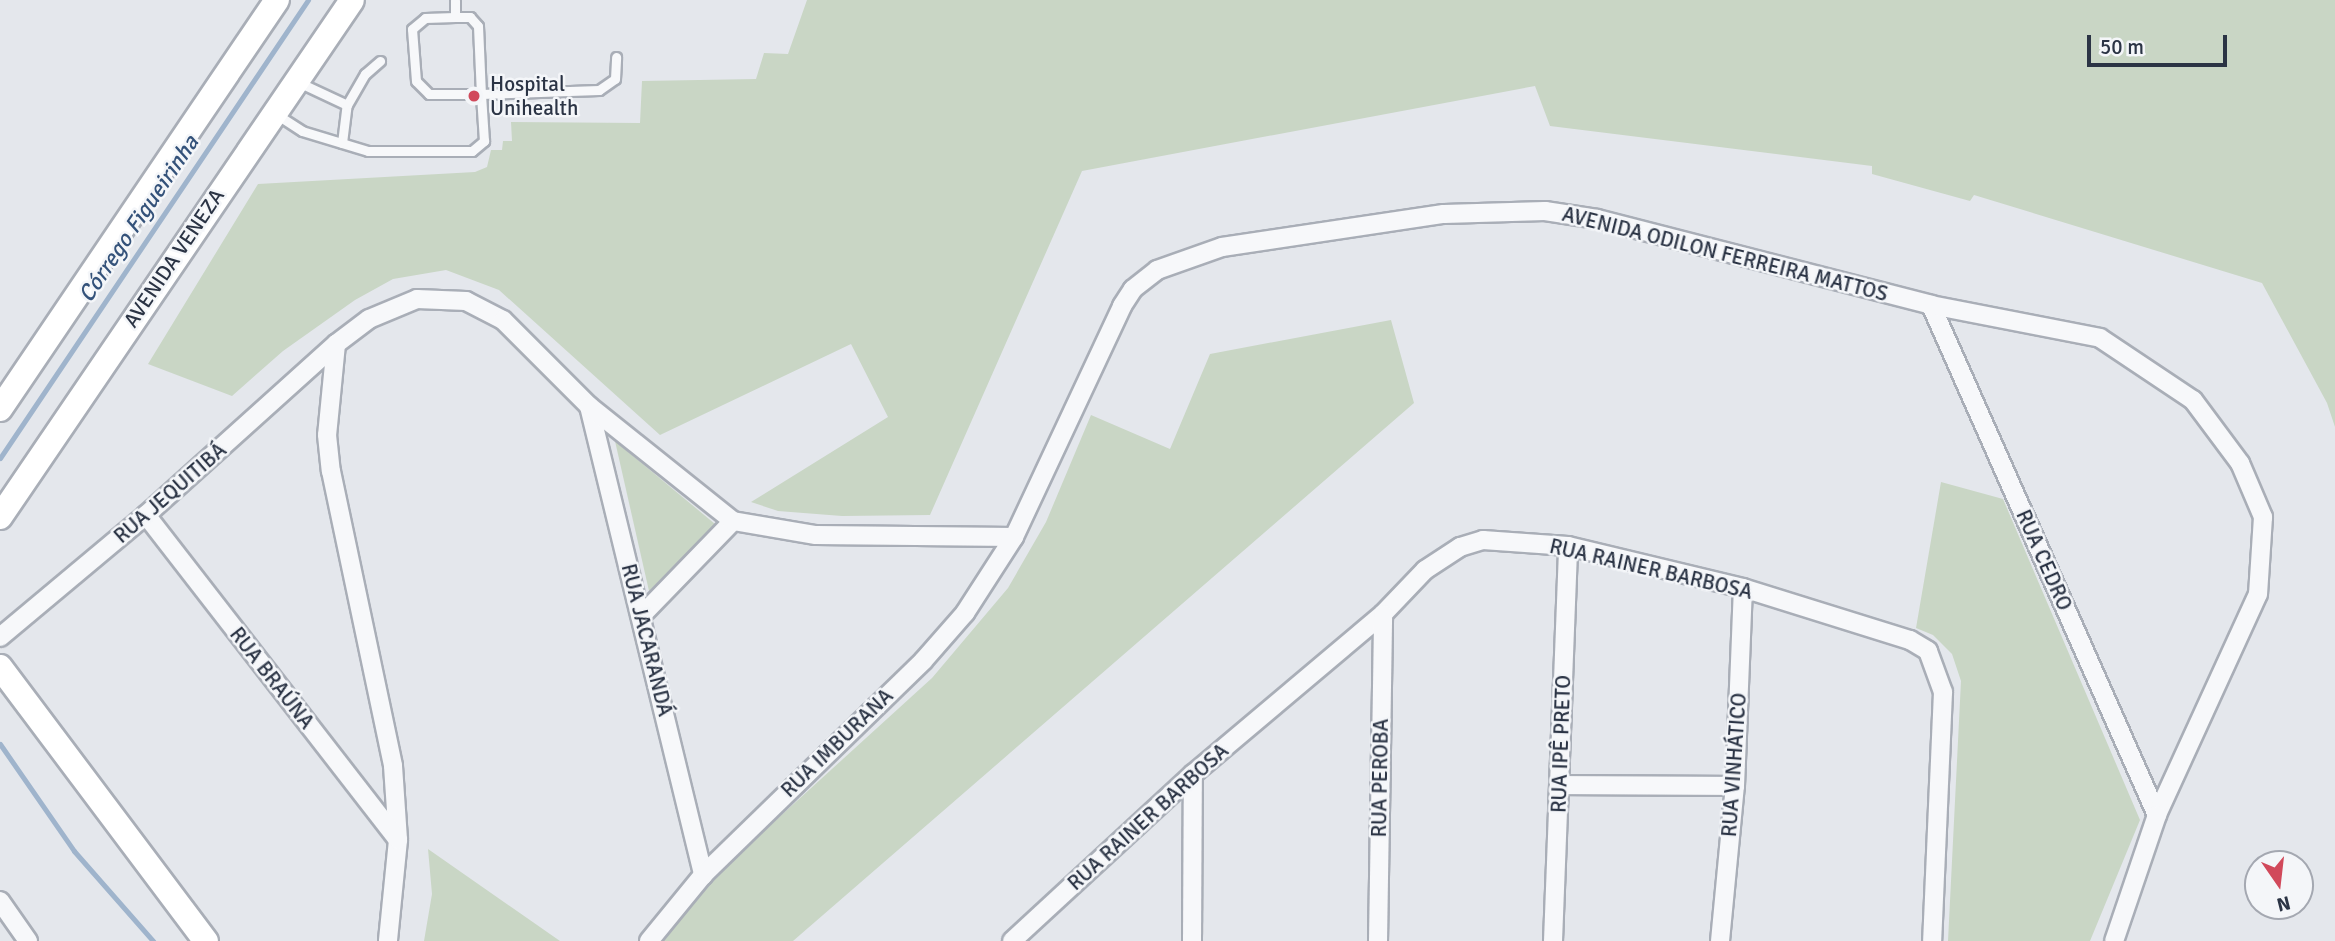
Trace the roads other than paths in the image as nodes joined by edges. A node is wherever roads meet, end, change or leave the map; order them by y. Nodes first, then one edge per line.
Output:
1 (277, 0) edge
2 (352, 0) edge
3 (455, 0) edge
4 (455, 17) junction
5 (616, 57) dead end
6 (380, 61) dead end
7 (298, 81) junction
8 (481, 94) junction
9 (347, 105) junction
10 (276, 114) junction
11 (342, 143) junction
12 (1931, 305) junction
13 (336, 344) junction
14 (589, 406) junction
15 (0, 409) edge
16 (146, 515) junction
17 (0, 517) edge
18 (733, 521) junction
19 (1014, 537) junction
20 (1568, 547) junction
21 (1743, 588) junction
22 (1383, 614) junction
23 (641, 616) junction
24 (0, 637) edge
25 (0, 667) edge
26 (1193, 774) junction
27 (1560, 785) junction
28 (1735, 786) junction
29 (2157, 815) junction
30 (398, 840) junction
31 (703, 875) junction
32 (0, 901) edge
33 (28, 941) edge
34 (206, 941) edge
35 (388, 941) edge
36 (649, 941) edge
37 (1012, 941) edge
38 (1192, 941) edge
39 (1378, 941) edge
40 (1553, 941) edge
41 (1720, 941) edge
42 (1932, 941) edge
43 (2114, 941) edge

1 - 15 main road
2 - 7 main road, AVENIDA VENEZA
3 - 4 lane
4 - 8 lane
4 - 8 lane
5 - 8 lane
6 - 9 lane
7 - 9 lane
7 - 10 main road, AVENIDA VENEZA
8 - 11 lane
9 - 11 lane
10 - 11 lane
10 - 17 main road, AVENIDA VENEZA
12 - 19 street, AVENIDA ODILON FERREIRA MATTOS
12 - 29 street, RUA CEDRO
12 - 29 street, AVENIDA ODILON FERREIRA MATTOS
13 - 14 street
13 - 16 street, RUA JEQUITIBÁ
13 - 30 street
14 - 18 street
14 - 23 street, RUA JACARANDÁ
16 - 24 street, RUA JEQUITIBÁ
16 - 30 street, RUA BRAÚNA
18 - 19 street
18 - 23 street
19 - 31 street, RUA IMBURANA
20 - 21 street, RUA RAINER BARBOSA
20 - 22 street, RUA RAINER BARBOSA
20 - 27 street, RUA IPÊ PRETO
21 - 28 street, RUA VINHÁTICO
21 - 42 street, RUA RAINER BARBOSA
22 - 26 street, RUA RAINER BARBOSA
22 - 39 street, RUA PEROBA
23 - 31 street, RUA JACARANDÁ
25 - 34 main road
26 - 37 street, RUA RAINER BARBOSA
26 - 38 street
27 - 28 street
27 - 40 street, RUA IPÊ PRETO
28 - 41 street, RUA VINHÁTICO
29 - 43 street, AVENIDA ODILON FERREIRA MATTOS
30 - 35 street
31 - 36 street, RUA IMBURANA
32 - 33 street

